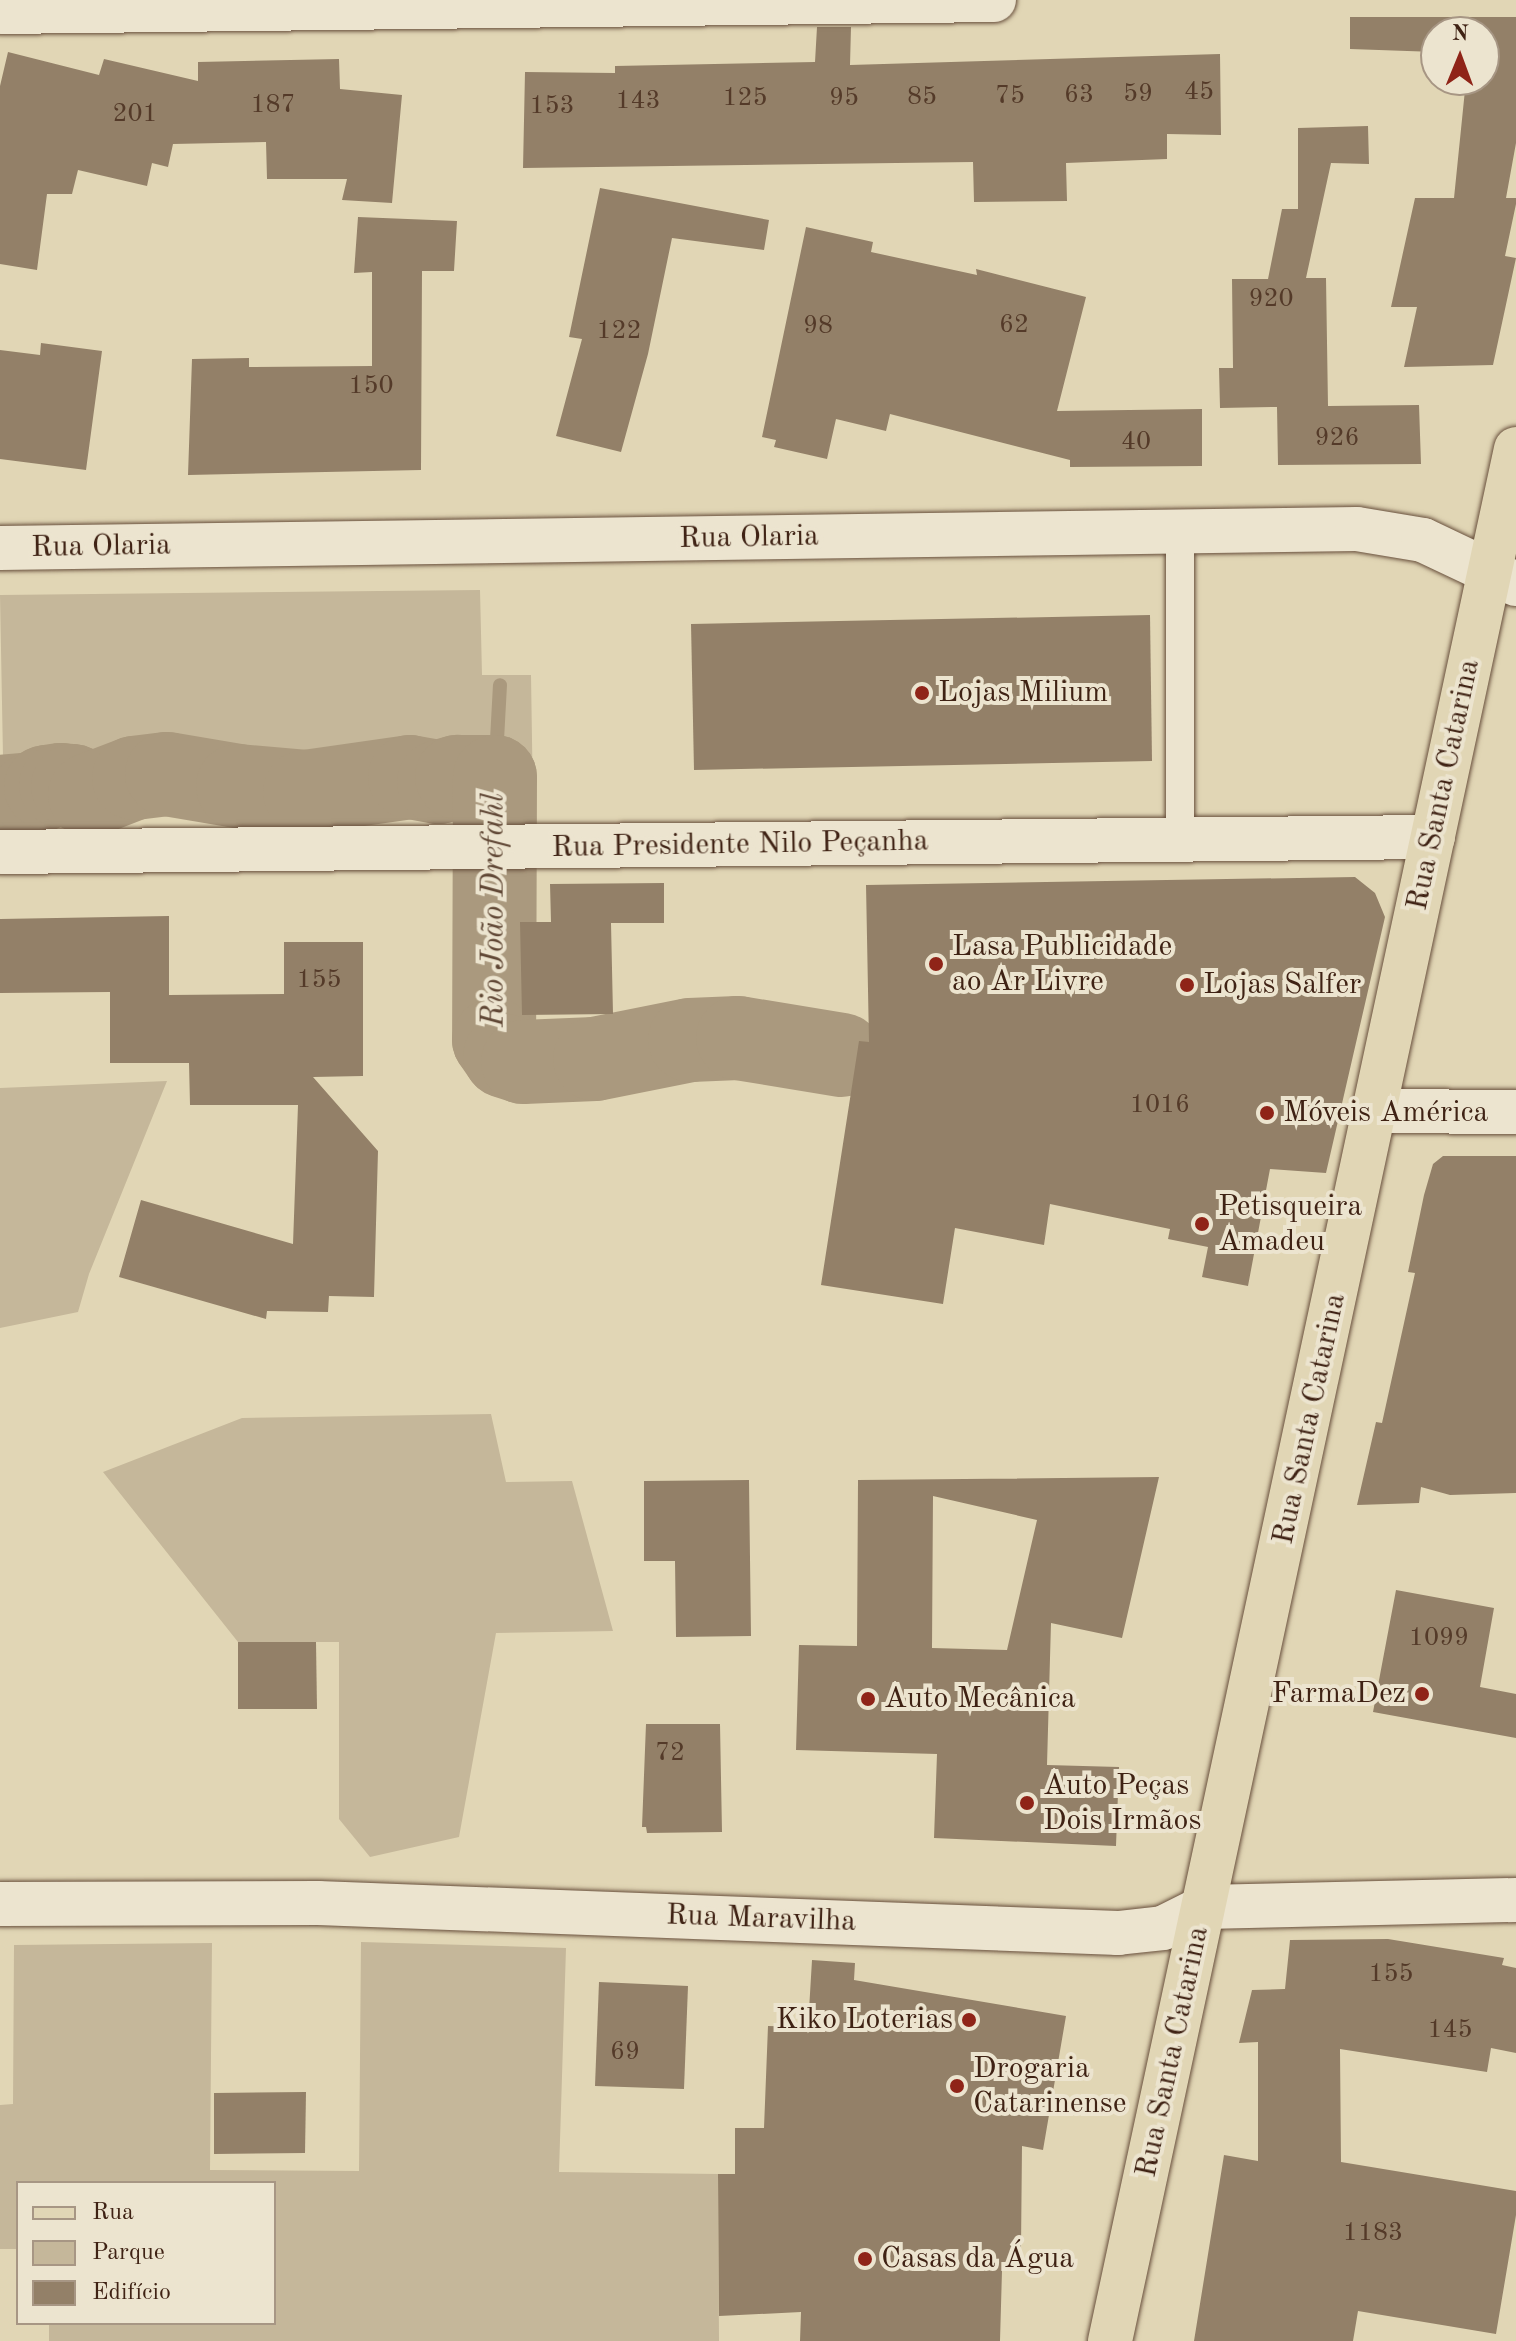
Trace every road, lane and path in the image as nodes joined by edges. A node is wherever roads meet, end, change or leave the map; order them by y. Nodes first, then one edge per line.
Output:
1 (994, 0) edge
2 (0, 12) edge
3 (1516, 449) edge
4 (1180, 532) junction
5 (0, 548) edge
6 (1503, 578) edge
7 (1433, 837) junction
8 (1180, 840) junction
9 (0, 852) edge
10 (1376, 1111) junction
11 (1516, 1112) edge
12 (1516, 1900) edge
13 (0, 1904) edge
14 (1205, 1907) junction
15 (1110, 2341) edge

1 - 2 street
3 - 6 main road, Rua Santa Catarina
4 - 5 street, Rua Olaria
4 - 6 street, Rua Olaria
4 - 8 lane
6 - 7 main road, Rua Santa Catarina
7 - 8 street, Rua Presidente Nilo Peçanha
7 - 10 main road, Rua Santa Catarina
8 - 9 street, Rua Presidente Nilo Peçanha
10 - 11 street
10 - 14 main road, Rua Santa Catarina
12 - 14 street, Rua Maravilha
13 - 14 street, Rua Maravilha
14 - 15 main road, Rua Santa Catarina

